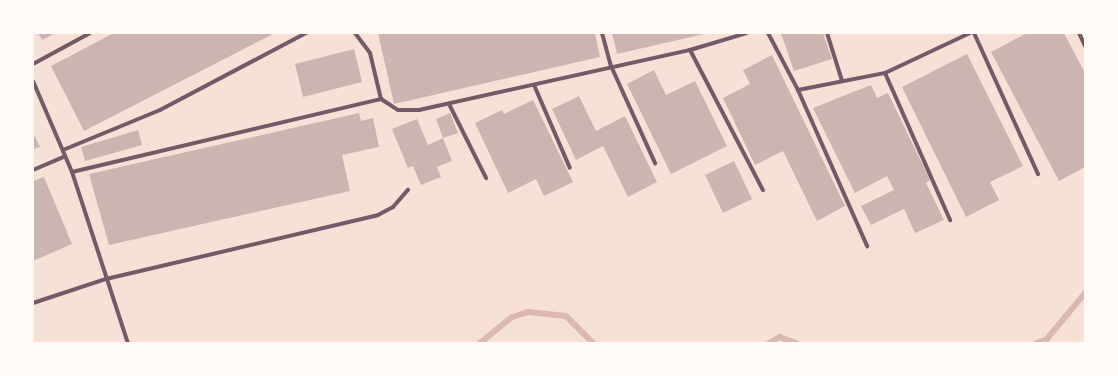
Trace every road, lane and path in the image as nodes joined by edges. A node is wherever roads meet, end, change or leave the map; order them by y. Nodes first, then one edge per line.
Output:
1 (90, 33) edge
2 (306, 33) edge
3 (355, 33) edge
4 (602, 33) edge
5 (746, 33) edge
6 (768, 33) edge
7 (827, 33) edge
8 (970, 33) edge
9 (974, 33) edge
10 (1079, 33) edge
11 (1085, 46) edge
12 (690, 50) junction
13 (33, 64) edge
14 (611, 66) junction
15 (885, 73) junction
16 (33, 80) edge
17 (842, 81) junction
18 (534, 85) junction
19 (798, 90) junction
20 (381, 99) junction
21 (449, 104) junction
22 (63, 150) junction
23 (64, 157) junction
24 (655, 163) dead end
25 (570, 168) dead end
26 (33, 170) edge
27 (72, 172) junction
28 (1038, 174) dead end
29 (486, 178) dead end
30 (408, 190) dead end
31 (763, 190) dead end
32 (950, 220) dead end
33 (867, 246) dead end
34 (106, 279) junction
35 (33, 303) edge
36 (128, 343) edge

1 - 13 street
2 - 22 street
3 - 20 street
4 - 14 street
5 - 12 street
6 - 19 street
7 - 17 street
8 - 15 street
9 - 28 street
10 - 11 street
12 - 14 street
12 - 31 street
14 - 18 street
14 - 24 street
15 - 17 street
15 - 32 street
16 - 22 street
17 - 19 street
18 - 21 street
18 - 25 street
19 - 33 street
20 - 21 street
20 - 27 street
21 - 29 street
22 - 23 street
23 - 26 street
23 - 27 street
27 - 34 street
30 - 34 street
34 - 35 street
34 - 36 street

